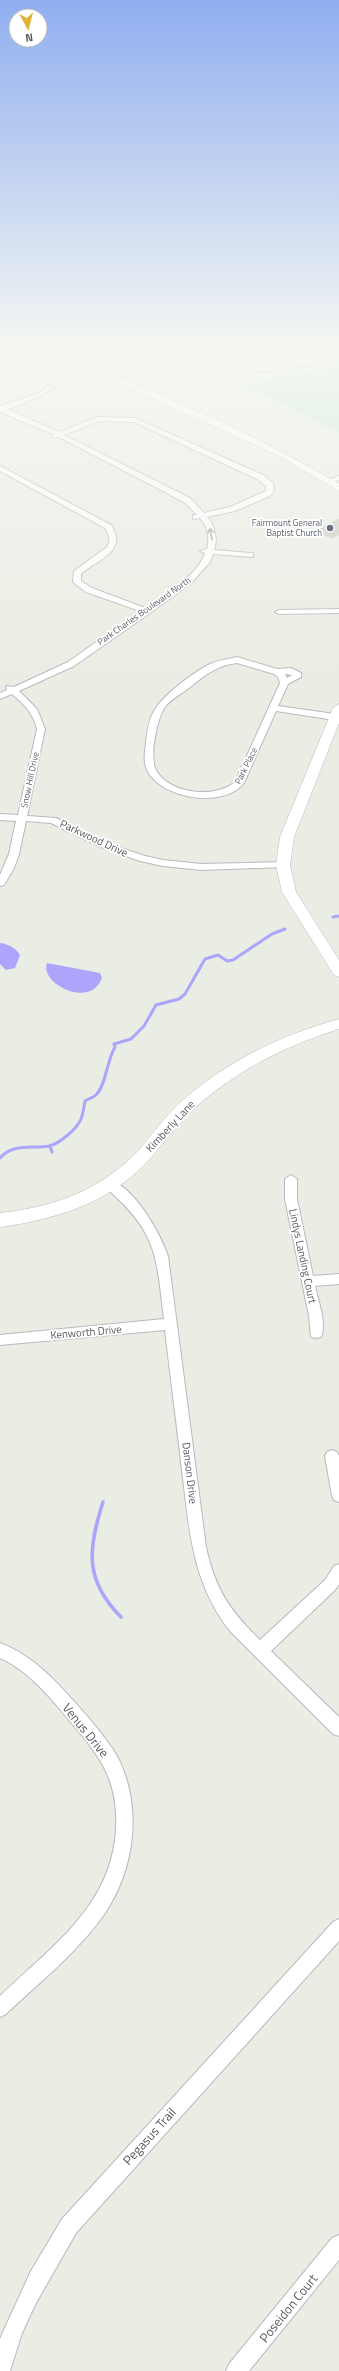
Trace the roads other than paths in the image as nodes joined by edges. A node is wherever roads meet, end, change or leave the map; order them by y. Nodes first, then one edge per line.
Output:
1 (104, 460) edge
2 (222, 460) edge
3 (294, 460) edge
4 (0, 468) edge
5 (334, 479) edge
6 (339, 488) edge
7 (200, 516) junction
8 (207, 552) junction
9 (250, 555) dead end
10 (143, 609) junction
11 (339, 611) edge
12 (279, 612) dead end
13 (237, 660) junction
14 (218, 663) junction
15 (277, 672) junction
16 (284, 683) junction
17 (7, 690) edge
18 (0, 696) edge
19 (273, 708) junction
20 (337, 713) edge
21 (0, 817) edge
22 (23, 818) junction
23 (284, 865) junction
24 (0, 883) edge
25 (339, 972) edge
26 (339, 1024) edge
27 (291, 1179) dead end
28 (110, 1185) junction
29 (0, 1220) edge
30 (339, 1279) edge
31 (308, 1282) junction
32 (171, 1324) junction
33 (316, 1333) dead end
34 (0, 1340) edge
35 (332, 1456) dead end
36 (339, 1496) edge
37 (339, 1571) edge
38 (0, 1650) edge
39 (260, 1651) junction
40 (339, 1728) edge
41 (339, 1928) edge
42 (0, 2008) edge
43 (339, 2245) edge
44 (4, 2338) edge
45 (0, 2370) edge
46 (236, 2371) edge

1 - 7 street
2 - 7 street
3 - 5 main road
4 - 10 street
5 - 6 main road
7 - 8 street
8 - 9 street
8 - 10 street, Park Charles Boulevard North
10 - 17 street, Park Charles Boulevard North
11 - 12 street
13 - 14 street, Park Place
13 - 14 street, Park Place
13 - 15 street, Park Place
14 - 19 street, Park Place
15 - 16 street
15 - 16 street, Park Place
16 - 19 street, Park Place
17 - 18 street, Park Charles Boulevard North
17 - 22 street, Snow Hill Drive
19 - 20 street
20 - 23 main road
21 - 22 street, Parkwood Drive
22 - 23 street, Parkwood Drive
22 - 24 street, Snow Hill Drive
23 - 25 main road
26 - 28 main road, Kimberly Lane
27 - 31 street, Lindys Landing Court
28 - 29 main road, Kimberly Lane
28 - 32 street, Danson Drive
30 - 31 street
31 - 33 street, Lindys Landing Court
32 - 34 street, Kenworth Drive
32 - 39 street, Danson Drive
35 - 36 street
37 - 39 street
38 - 42 street, Venus Drive
39 - 40 street, Danson Drive
41 - 44 street, Pegasus Trail
43 - 46 street, Poseidon Court
44 - 45 street, Pegasus Trail

